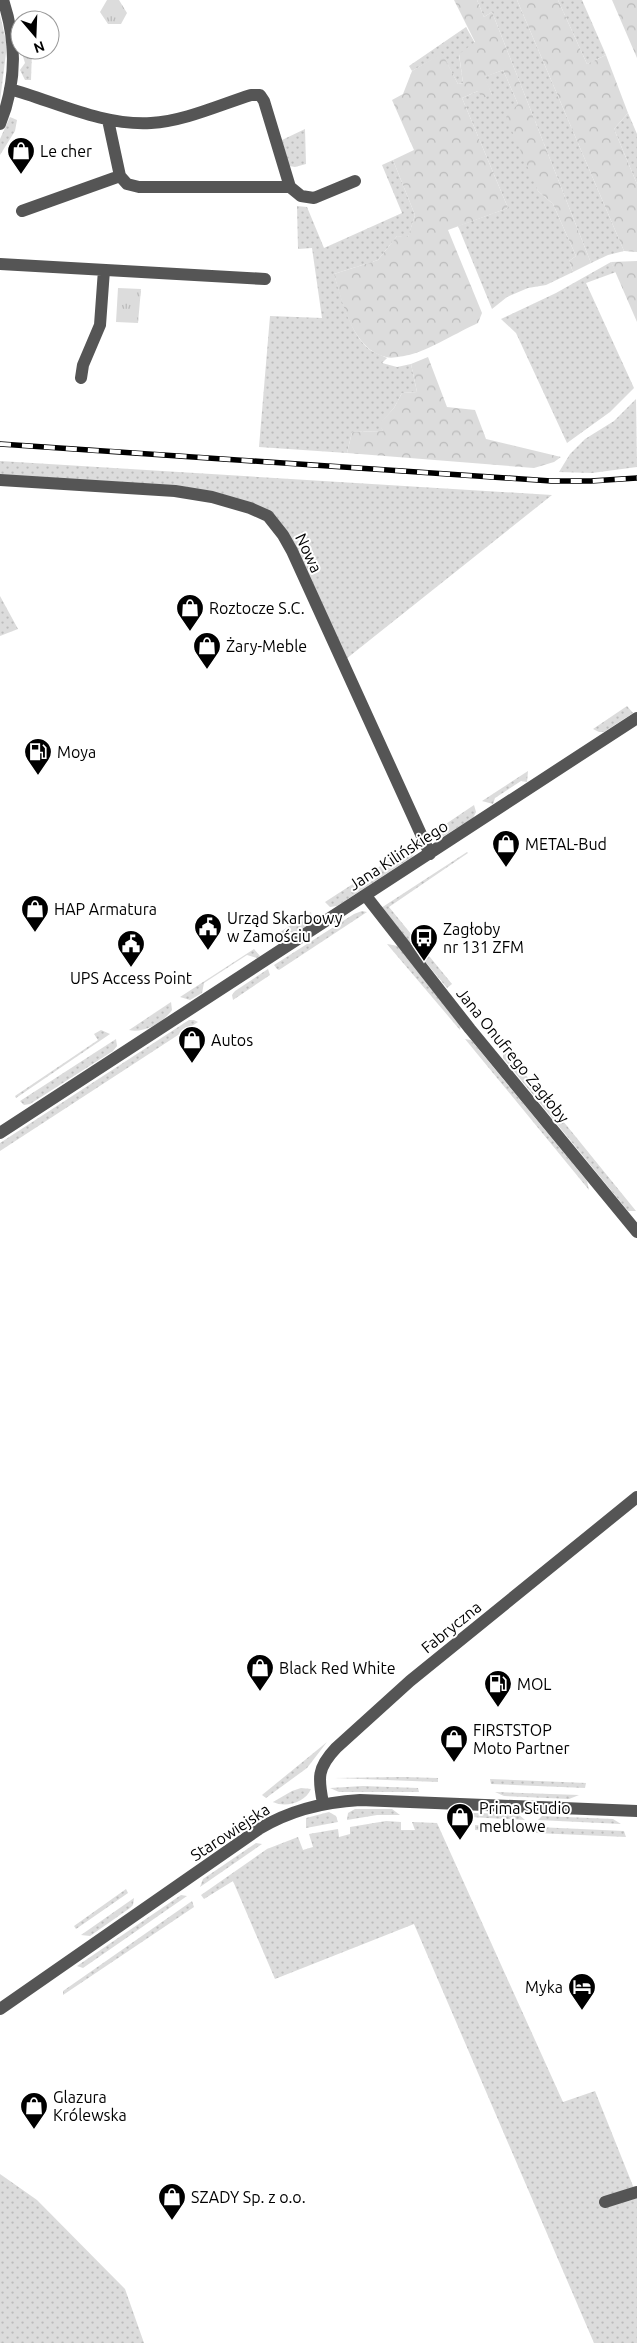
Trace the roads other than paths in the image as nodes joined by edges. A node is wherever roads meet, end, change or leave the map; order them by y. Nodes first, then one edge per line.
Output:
1 (2, 0) edge
2 (10, 88) junction
3 (108, 120) junction
4 (0, 124) edge
5 (120, 176) junction
6 (356, 181) dead end
7 (290, 187) junction
8 (22, 211) dead end
9 (0, 264) edge
10 (104, 270) junction
11 (265, 279) dead end
12 (81, 378) dead end
13 (0, 480) edge
14 (637, 718) edge
15 (430, 854) junction
16 (366, 896) junction
17 (0, 1133) edge
18 (637, 1232) edge
19 (637, 1497) edge
20 (323, 1804) junction
21 (637, 1811) edge
22 (0, 2009) edge
23 (637, 2192) edge
24 (605, 2202) dead end

1 - 2 street
2 - 3 street
2 - 4 street
3 - 5 street
3 - 7 street
5 - 7 street
5 - 8 street
6 - 7 street
9 - 10 street
10 - 11 street
10 - 12 street
13 - 15 street, Nowa
14 - 15 street, Jana Kilińskiego
15 - 16 street, Jana Kilińskiego
16 - 17 street, Jana Kilińskiego
16 - 18 street, Jana Onufrego Zagłoby
19 - 20 street, Fabryczna
20 - 21 street, Starowiejska
20 - 22 street, Starowiejska
23 - 24 street

